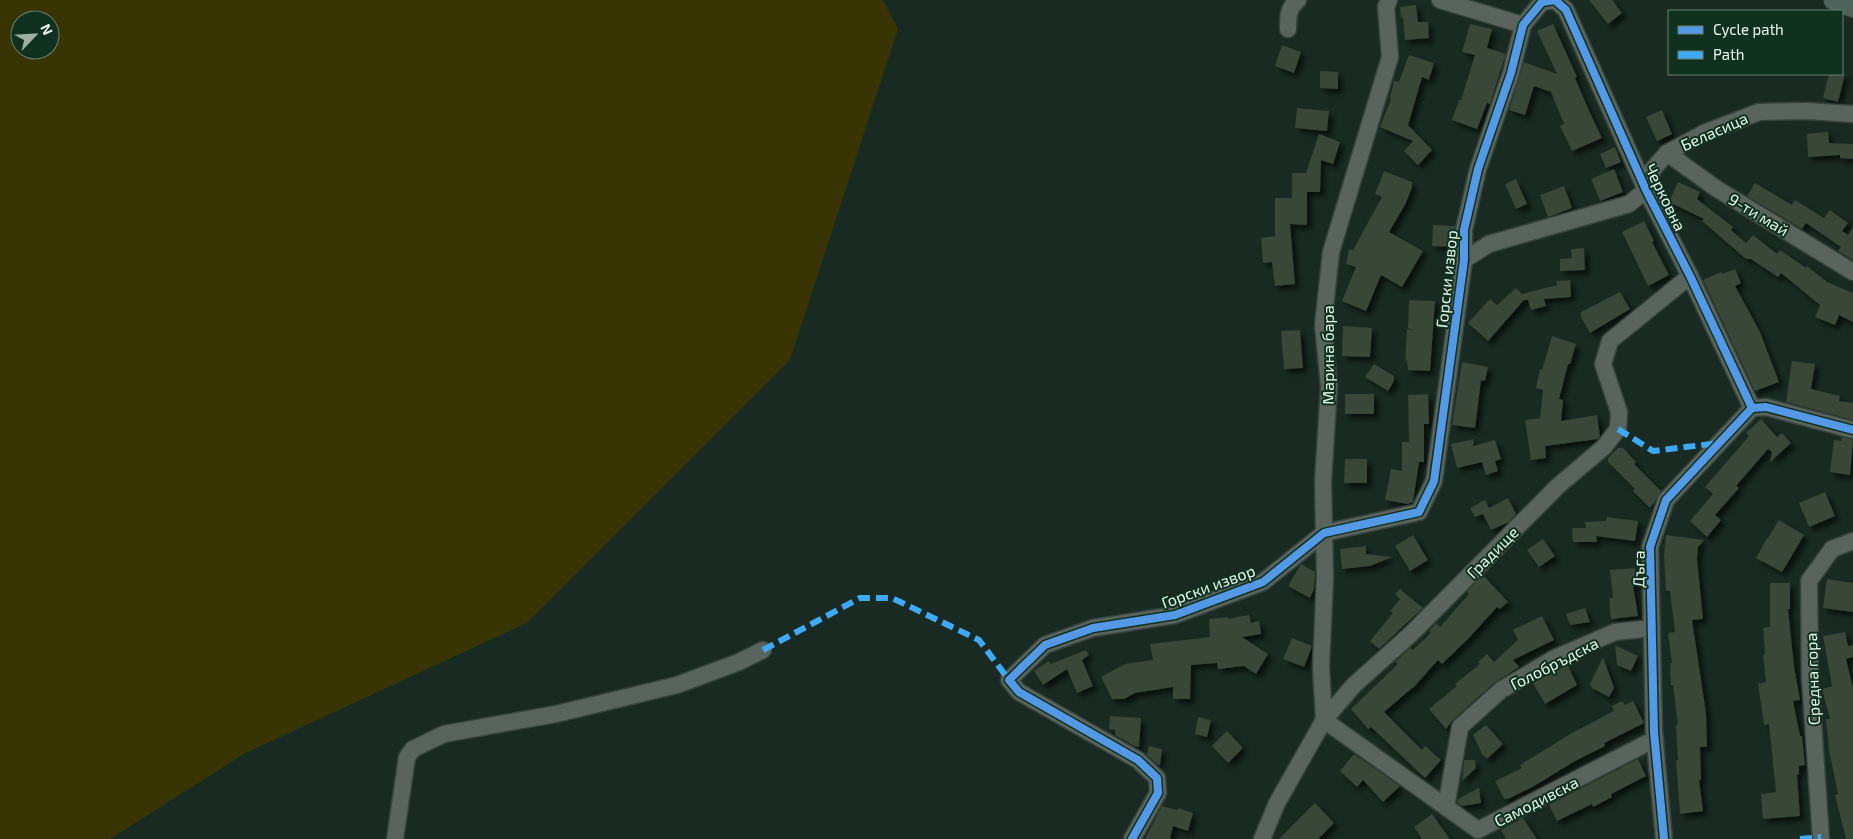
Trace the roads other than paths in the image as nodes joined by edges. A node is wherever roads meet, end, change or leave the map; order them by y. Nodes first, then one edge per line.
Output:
1 (1298, 0) edge
2 (1389, 0) edge
3 (1440, 0) edge
4 (1554, 0) edge
5 (1834, 0) edge
6 (1853, 7) edge
7 (1523, 25) junction
8 (1288, 29) dead end
9 (1853, 114) edge
10 (1667, 153) junction
11 (1646, 190) junction
12 (1464, 260) junction
13 (1853, 272) edge
14 (1690, 276) junction
15 (1752, 408) junction
16 (1853, 430) edge
17 (1324, 533) junction
18 (1853, 541) edge
19 (1652, 628) junction
20 (762, 650) dead end
21 (1324, 720) junction
22 (1655, 740) junction
23 (1446, 807) junction
24 (395, 839) edge
25 (1132, 839) edge
26 (1262, 839) edge
27 (1664, 839) edge
28 (1821, 839) edge

1 - 8 street
2 - 17 street, Марина бара
3 - 7 street
4 - 7 street, Горски извор
4 - 11 street, Черковна
5 - 6 main road
7 - 12 street, Горски извор
9 - 10 street, Беласица
10 - 11 street, Беласица
10 - 13 street, 9-ти май
11 - 12 street
11 - 14 street, Черковна
12 - 17 street, Горски извор
14 - 15 street, Черковна
14 - 21 street, Градище
15 - 16 street
15 - 19 street, Дъга
17 - 21 street, Марина бара
17 - 25 street, Горски извор
18 - 28 street, Средна гора
19 - 22 street, Дъга
19 - 23 street, Голобръдска
20 - 24 street
21 - 23 street, Самодивска
21 - 26 street, Градище
22 - 23 street, Самодивска
22 - 27 street, Дъга

